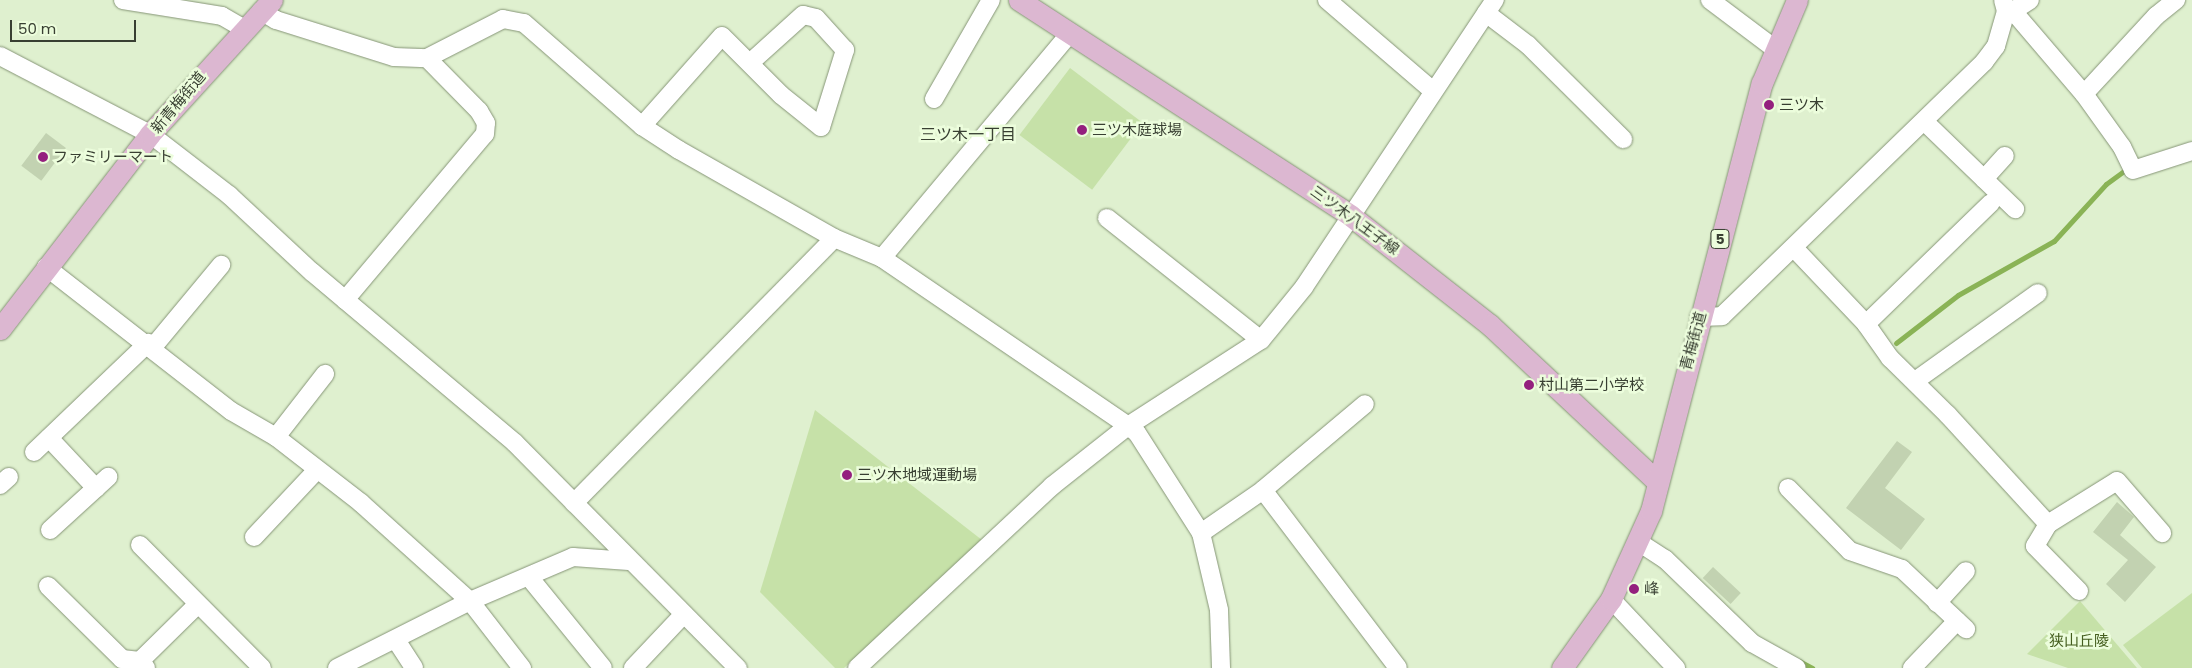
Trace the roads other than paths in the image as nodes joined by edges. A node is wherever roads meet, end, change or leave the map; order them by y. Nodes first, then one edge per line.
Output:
1 (123, 0) edge
2 (991, 0) edge
3 (1020, 0) edge
4 (1327, 0) edge
5 (1710, 0) edge
6 (1797, 0) edge
7 (2030, 0) edge
8 (2176, 0) edge
9 (266, 6) edge
10 (1491, 7) edge
11 (2008, 7) edge
12 (243, 28) junction
13 (1070, 32) junction
14 (1774, 48) junction
15 (0, 56) edge
16 (427, 58) junction
17 (751, 62) junction
18 (1432, 90) junction
19 (2084, 94) junction
20 (934, 100) dead end
21 (1926, 123) junction
22 (642, 126) junction
23 (150, 134) junction
24 (1623, 139) dead end
25 (2189, 148) edge
26 (2005, 156) dead end
27 (1984, 179) junction
28 (1991, 203) dead end
29 (2016, 209) dead end
30 (1351, 216) junction
31 (1107, 218) dead end
32 (834, 238) junction
33 (1794, 248) junction
34 (882, 258) junction
35 (221, 265) dead end
36 (46, 267) junction
37 (2038, 293) dead end
38 (345, 300) junction
39 (1699, 317) junction
40 (1866, 324) junction
41 (0, 329) edge
42 (1262, 340) junction
43 (151, 345) junction
44 (325, 374) dead end
45 (1915, 381) junction
46 (1365, 404) dead end
47 (1128, 426) junction
48 (276, 437) junction
49 (49, 438) junction
50 (34, 452) dead end
51 (318, 470) junction
52 (1658, 482) junction
53 (1788, 488) dead end
54 (1264, 490) junction
55 (574, 503) junction
56 (2048, 524) junction
57 (50, 530) dead end
58 (1201, 533) junction
59 (2162, 533) dead end
60 (254, 537) dead end
61 (1640, 543) junction
62 (140, 545) dead end
63 (629, 561) junction
64 (1966, 571) dead end
65 (529, 577) junction
66 (48, 586) dead end
67 (2079, 591) dead end
68 (1611, 599) junction
69 (470, 602) junction
70 (1937, 603) junction
71 (198, 604) junction
72 (683, 615) junction
73 (396, 640) junction
74 (143, 664) edge
75 (262, 668) edge
76 (337, 668) edge
77 (414, 668) edge
78 (522, 668) edge
79 (603, 668) edge
80 (634, 668) edge
81 (738, 668) edge
82 (857, 668) edge
83 (1221, 668) edge
84 (1398, 668) edge
85 (1562, 668) edge
86 (1676, 668) edge
87 (1797, 668) edge
88 (1912, 668) edge

1 - 12 street
2 - 20 street
3 - 13 main road, 三ツ木八王子線
4 - 18 street
5 - 14 street
6 - 14 main road, 青梅街道 / 5
7 - 11 street
8 - 19 street
9 - 12 main road, 新青梅街道
9 - 16 street
10 - 18 street
10 - 24 street
11 - 19 street
11 - 21 street
12 - 23 main road, 新青梅街道
13 - 30 main road, 三ツ木八王子線
13 - 34 street
14 - 39 main road, 青梅街道 / 5
15 - 23 street
16 - 22 street
16 - 38 street
17 - 17 street
17 - 22 street
18 - 30 street
19 - 25 street
21 - 27 street
21 - 33 street
22 - 32 street
23 - 36 main road, 新青梅街道
23 - 38 street
26 - 27 street
27 - 29 street
28 - 40 street
30 - 42 street
30 - 52 main road, 三ツ木八王子線
31 - 42 street
32 - 34 street
32 - 55 street
33 - 39 street
33 - 40 street
34 - 47 street
35 - 43 street
36 - 41 main road, 新青梅街道
36 - 43 street
37 - 45 street
38 - 55 street
39 - 52 main road, 青梅街道 / 5
40 - 45 street
42 - 47 street
43 - 48 street
43 - 49 street
44 - 48 street
45 - 56 street
46 - 54 street
47 - 58 street
47 - 82 street
48 - 51 street
49 - 50 street
49 - 57 street
51 - 60 street
51 - 69 street
52 - 61 main road, 青梅街道 / 5
53 - 70 street
54 - 58 street
54 - 84 street
55 - 63 street
56 - 59 street
56 - 67 street
58 - 83 street
61 - 68 main road, 青梅街道 / 5
61 - 87 street
62 - 71 street
63 - 65 street
63 - 72 street
64 - 70 street
65 - 69 street
65 - 79 street
66 - 74 street
68 - 85 main road, 青梅街道 / 5
68 - 86 street
69 - 73 street
69 - 78 street
70 - 88 street
71 - 74 street
71 - 75 street
72 - 80 street
72 - 81 street
73 - 76 street
73 - 77 street

